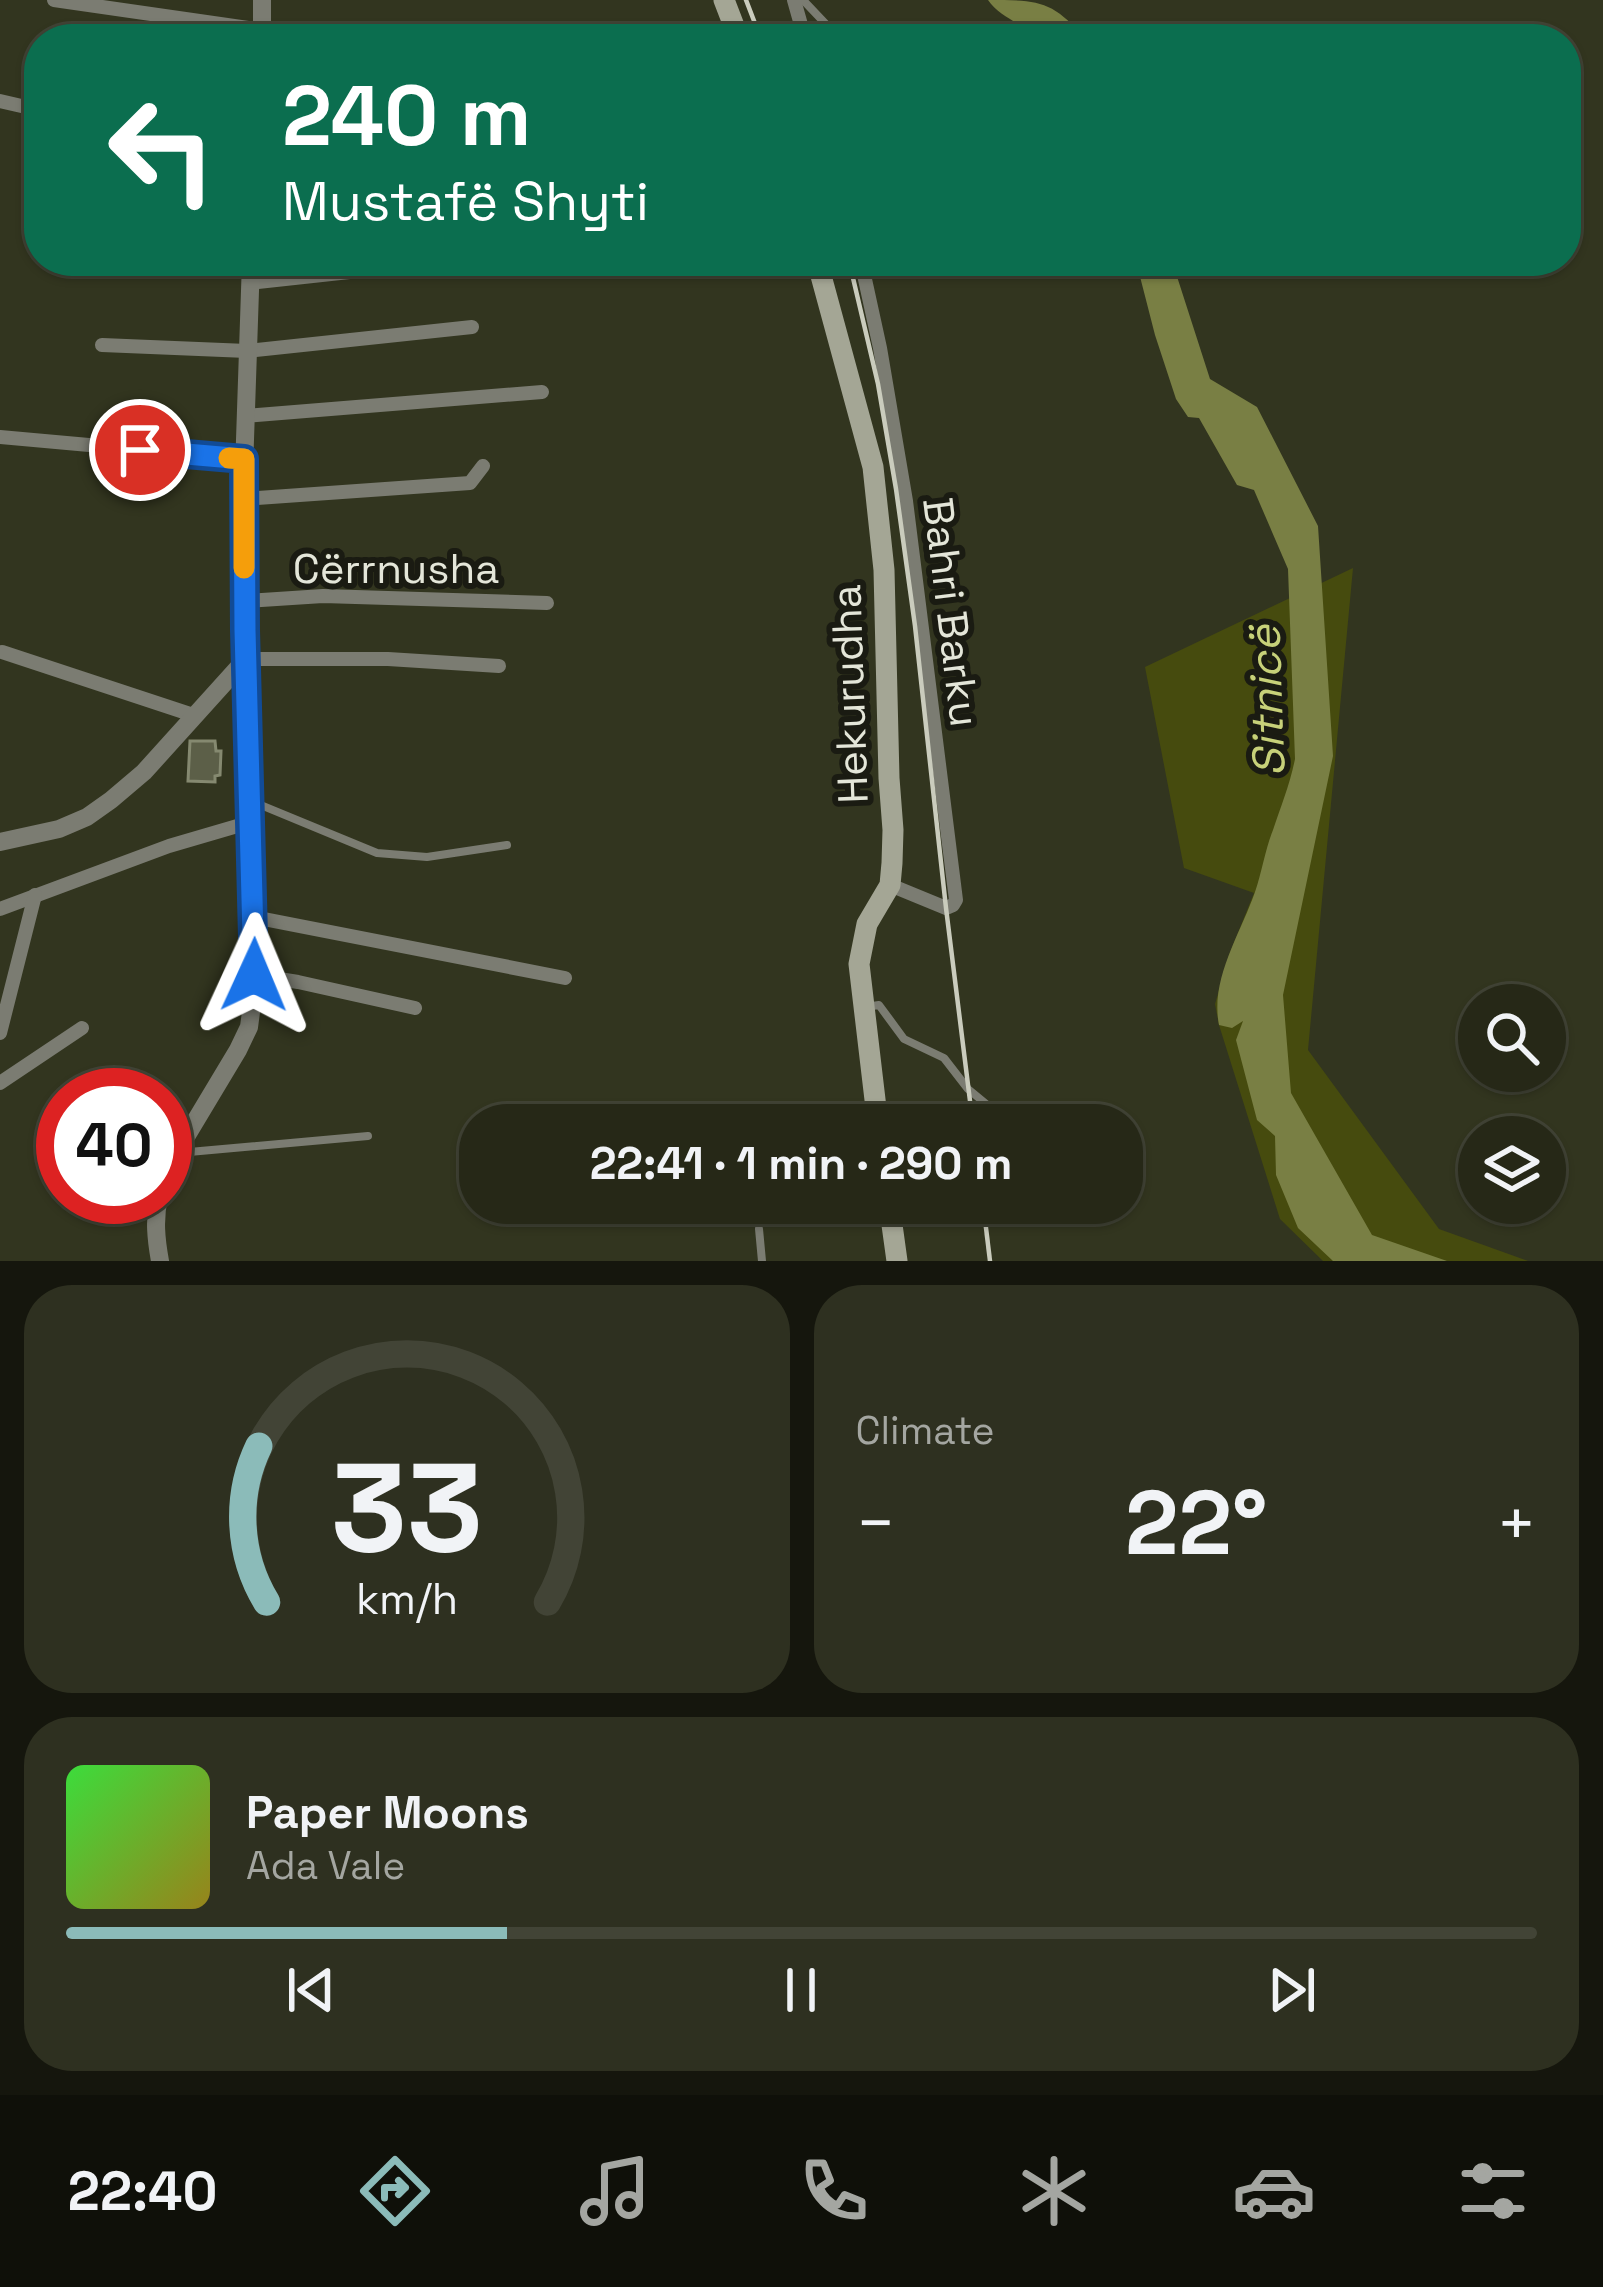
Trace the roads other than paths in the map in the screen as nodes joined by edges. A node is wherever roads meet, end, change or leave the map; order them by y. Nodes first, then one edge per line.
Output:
1 (54, 0) edge
2 (803, 0) edge
3 (201, 24) edge
4 (826, 24) edge
5 (250, 276) edge
6 (314, 276) edge
7 (821, 276) edge
8 (864, 276) edge
9 (250, 283) junction
10 (472, 327) dead end
11 (102, 345) dead end
12 (247, 352) junction
13 (542, 392) dead end
14 (244, 416) junction
15 (0, 437) edge
16 (244, 459) junction
17 (482, 466) dead end
18 (243, 499) junction
19 (245, 602) junction
20 (547, 603) dead end
21 (2, 652) edge
22 (246, 659) junction
23 (499, 665) dead end
24 (194, 715) junction
25 (250, 801) junction
26 (250, 822) junction
27 (0, 842) edge
28 (507, 845) dead end
29 (890, 885) junction
30 (35, 895) junction
31 (0, 909) edge
32 (254, 917) junction
33 (254, 975) junction
34 (565, 978) dead end
35 (863, 1007) junction
36 (415, 1008) dead end
37 (82, 1028) dead end
38 (0, 1033) edge
39 (0, 1083) edge
40 (875, 1104) edge
41 (986, 1104) edge
42 (192, 1128) edge
43 (368, 1136) dead end
44 (192, 1152) edge
45 (156, 1224) edge
46 (892, 1224) edge
47 (760, 1229) dead end
48 (160, 1261) edge
49 (762, 1261) edge
50 (897, 1261) edge

1 - 3 street
2 - 4 lane
5 - 9 street
6 - 9 street
7 - 29 main road, Hekurudha
8 - 29 street, Bahri Barku
9 - 12 street
10 - 12 street
11 - 12 street
12 - 14 street
13 - 14 street
14 - 16 street
15 - 16 street
16 - 18 street
17 - 18 street
18 - 19 street
19 - 20 street, Cërrnusha
19 - 22 street
21 - 24 street
22 - 23 street
22 - 24 street
22 - 25 street
24 - 27 street
25 - 26 street
25 - 28 lane
26 - 30 street
26 - 32 street
29 - 35 main road, Hekurudha
30 - 31 street
30 - 38 street
32 - 33 street
32 - 34 street
33 - 36 street
33 - 42 street
35 - 40 main road, Hekurudha
35 - 41 lane
37 - 39 street
43 - 44 lane
45 - 48 street
46 - 50 main road
47 - 49 lane

